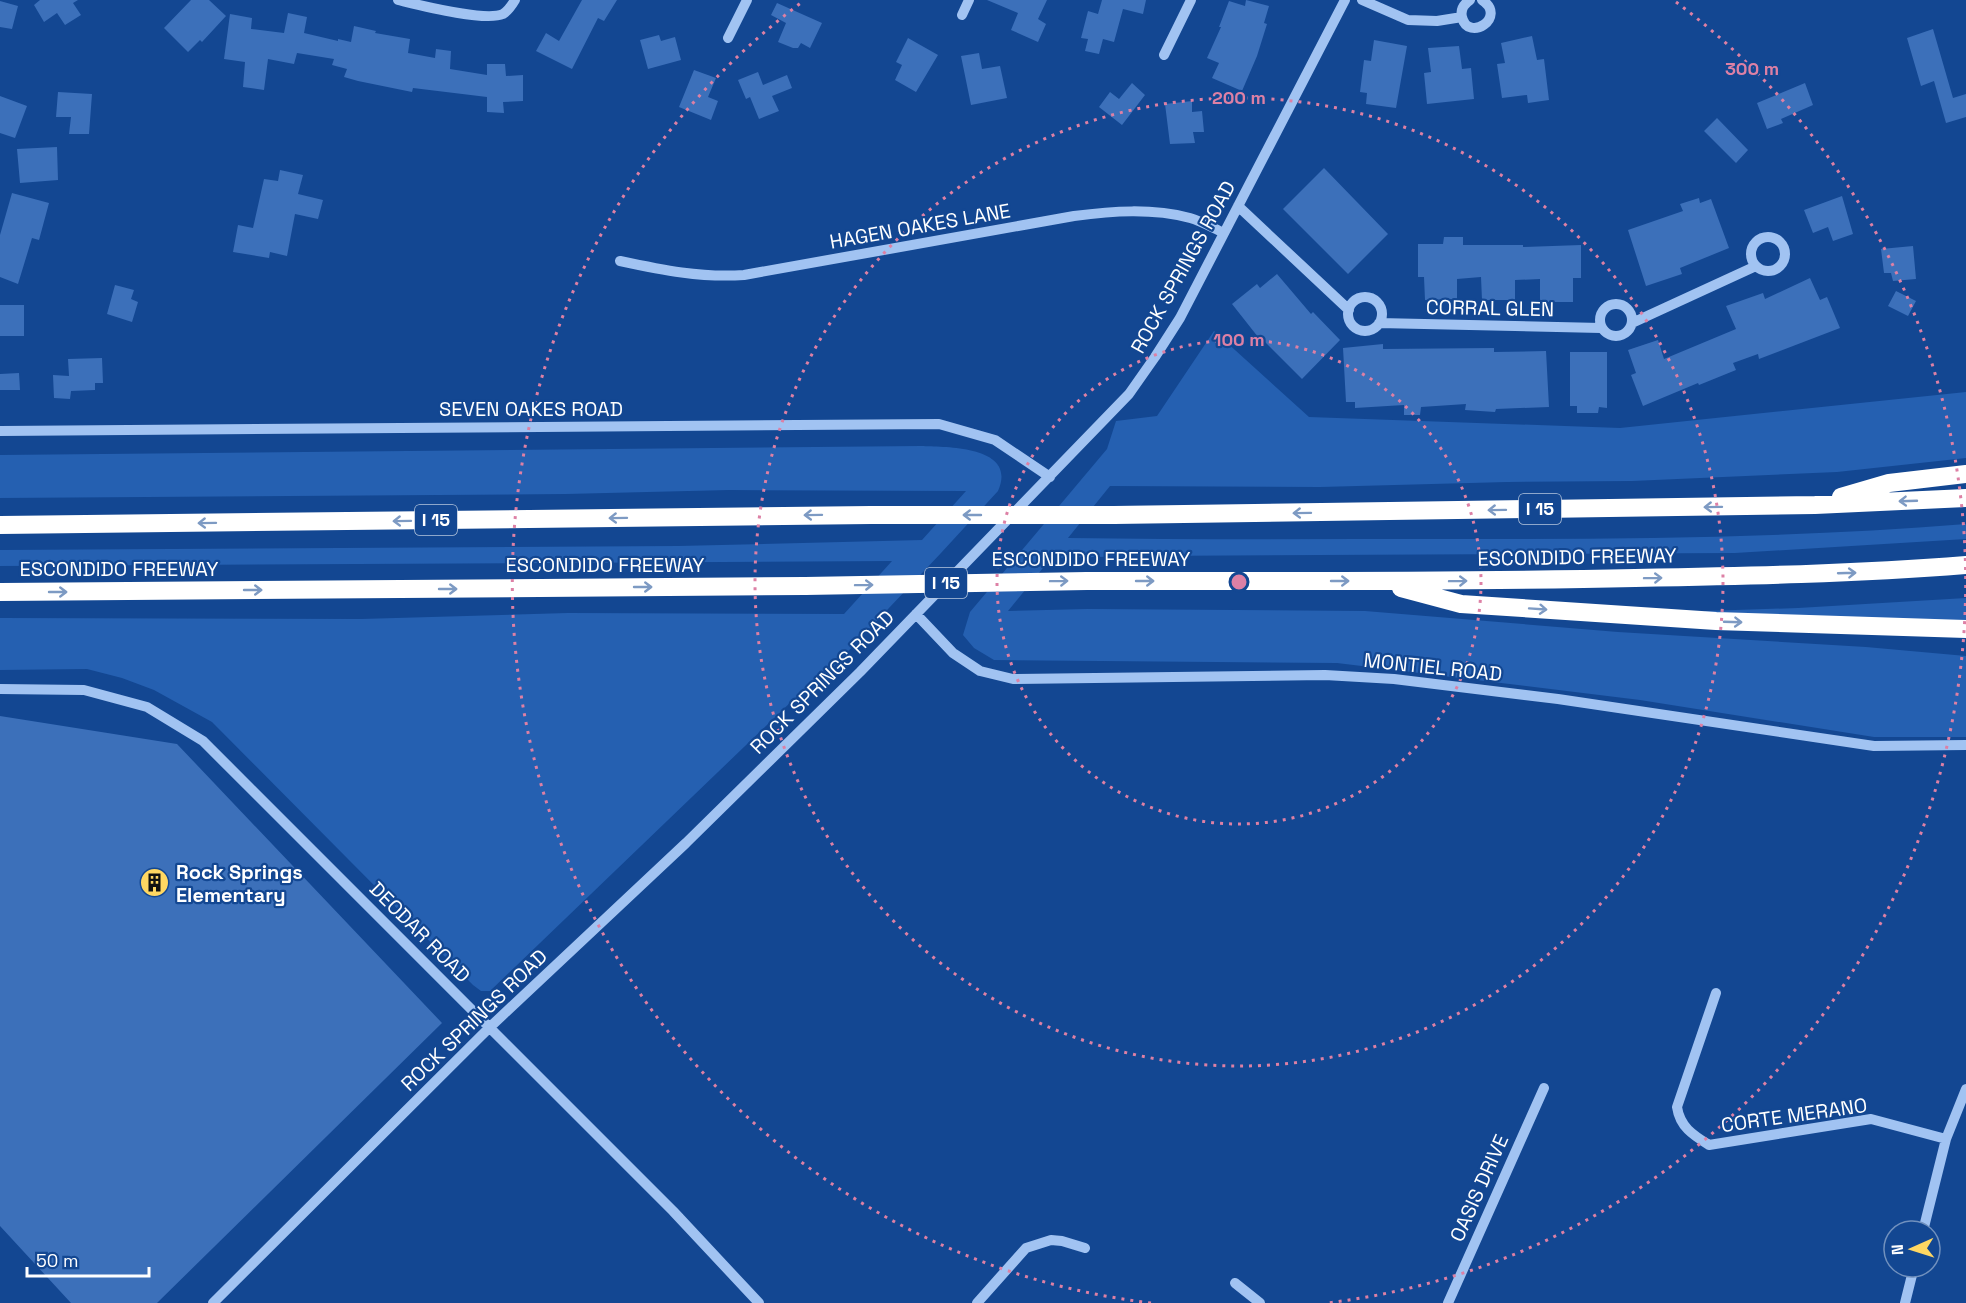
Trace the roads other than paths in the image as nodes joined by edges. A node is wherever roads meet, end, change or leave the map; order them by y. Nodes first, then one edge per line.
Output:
1 (398, 0) edge
2 (515, 0) edge
3 (747, 0) edge
4 (969, 0) edge
5 (1191, 0) edge
6 (1345, 0) edge
7 (1362, 0) edge
8 (1470, 0) edge
9 (1482, 0) edge
10 (962, 15) dead end
11 (1462, 17) junction
12 (728, 38) dead end
13 (1164, 55) dead end
14 (1238, 206) junction
15 (1224, 233) junction
16 (620, 261) dead end
17 (1756, 266) dead end
18 (1349, 310) junction
19 (1379, 323) junction
20 (1632, 323) junction
21 (1601, 328) junction
22 (0, 431) edge
23 (1966, 474) edge
24 (1050, 477) junction
25 (1966, 498) edge
26 (1815, 505) junction
27 (0, 525) edge
28 (1966, 565) edge
29 (1378, 581) junction
30 (0, 592) edge
31 (916, 614) junction
32 (1914, 628) junction
33 (1966, 629) edge
34 (1966, 634) edge
35 (0, 690) edge
36 (1966, 745) edge
37 (1716, 993) dead end
38 (490, 1027) junction
39 (1544, 1089) dead end
40 (1966, 1089) edge
41 (1946, 1139) junction
42 (1926, 1219) edge
43 (1085, 1248) dead end
44 (1911, 1279) edge
45 (1235, 1283) dead end
46 (213, 1303) edge
47 (759, 1303) edge
48 (977, 1303) edge
49 (1260, 1303) edge
50 (1448, 1303) edge
51 (1905, 1303) edge

1 - 2 street
3 - 12 street
4 - 10 street
5 - 13 street
6 - 14 street, ROCK SPRINGS ROAD
7 - 11 street
8 - 11 street
9 - 11 street
14 - 15 street, ROCK SPRINGS ROAD
14 - 18 street, CORRAL GLEN
15 - 16 street, HAGEN OAKES LANE
15 - 24 street, ROCK SPRINGS ROAD
17 - 20 street, CORRAL GLEN
18 - 19 street, CORRAL GLEN
18 - 19 street
19 - 21 street, CORRAL GLEN
20 - 21 street, CORRAL GLEN
20 - 21 street
22 - 24 street, SEVEN OAKES ROAD
23 - 26 highway
24 - 31 street, ROCK SPRINGS ROAD
25 -> 26 highway, I 15
26 -> 27 highway, I 15, bridge
29 -> 28 highway, ESCONDIDO FREEWAY / I 15
30 -> 29 highway, ESCONDIDO FREEWAY / I 15, bridge
29 -> 32 highway
31 - 36 street, MONTIEL ROAD
31 - 38 street, ROCK SPRINGS ROAD
32 - 33 highway
32 - 34 highway
35 - 38 street, DEODAR ROAD
37 - 41 street, CORTE MERANO
38 - 46 street, ROCK SPRINGS ROAD
38 - 47 street, DEODAR ROAD
39 - 50 street, OASIS DRIVE
40 - 41 street
41 - 42 street
43 - 48 street
44 - 51 street
45 - 49 street

